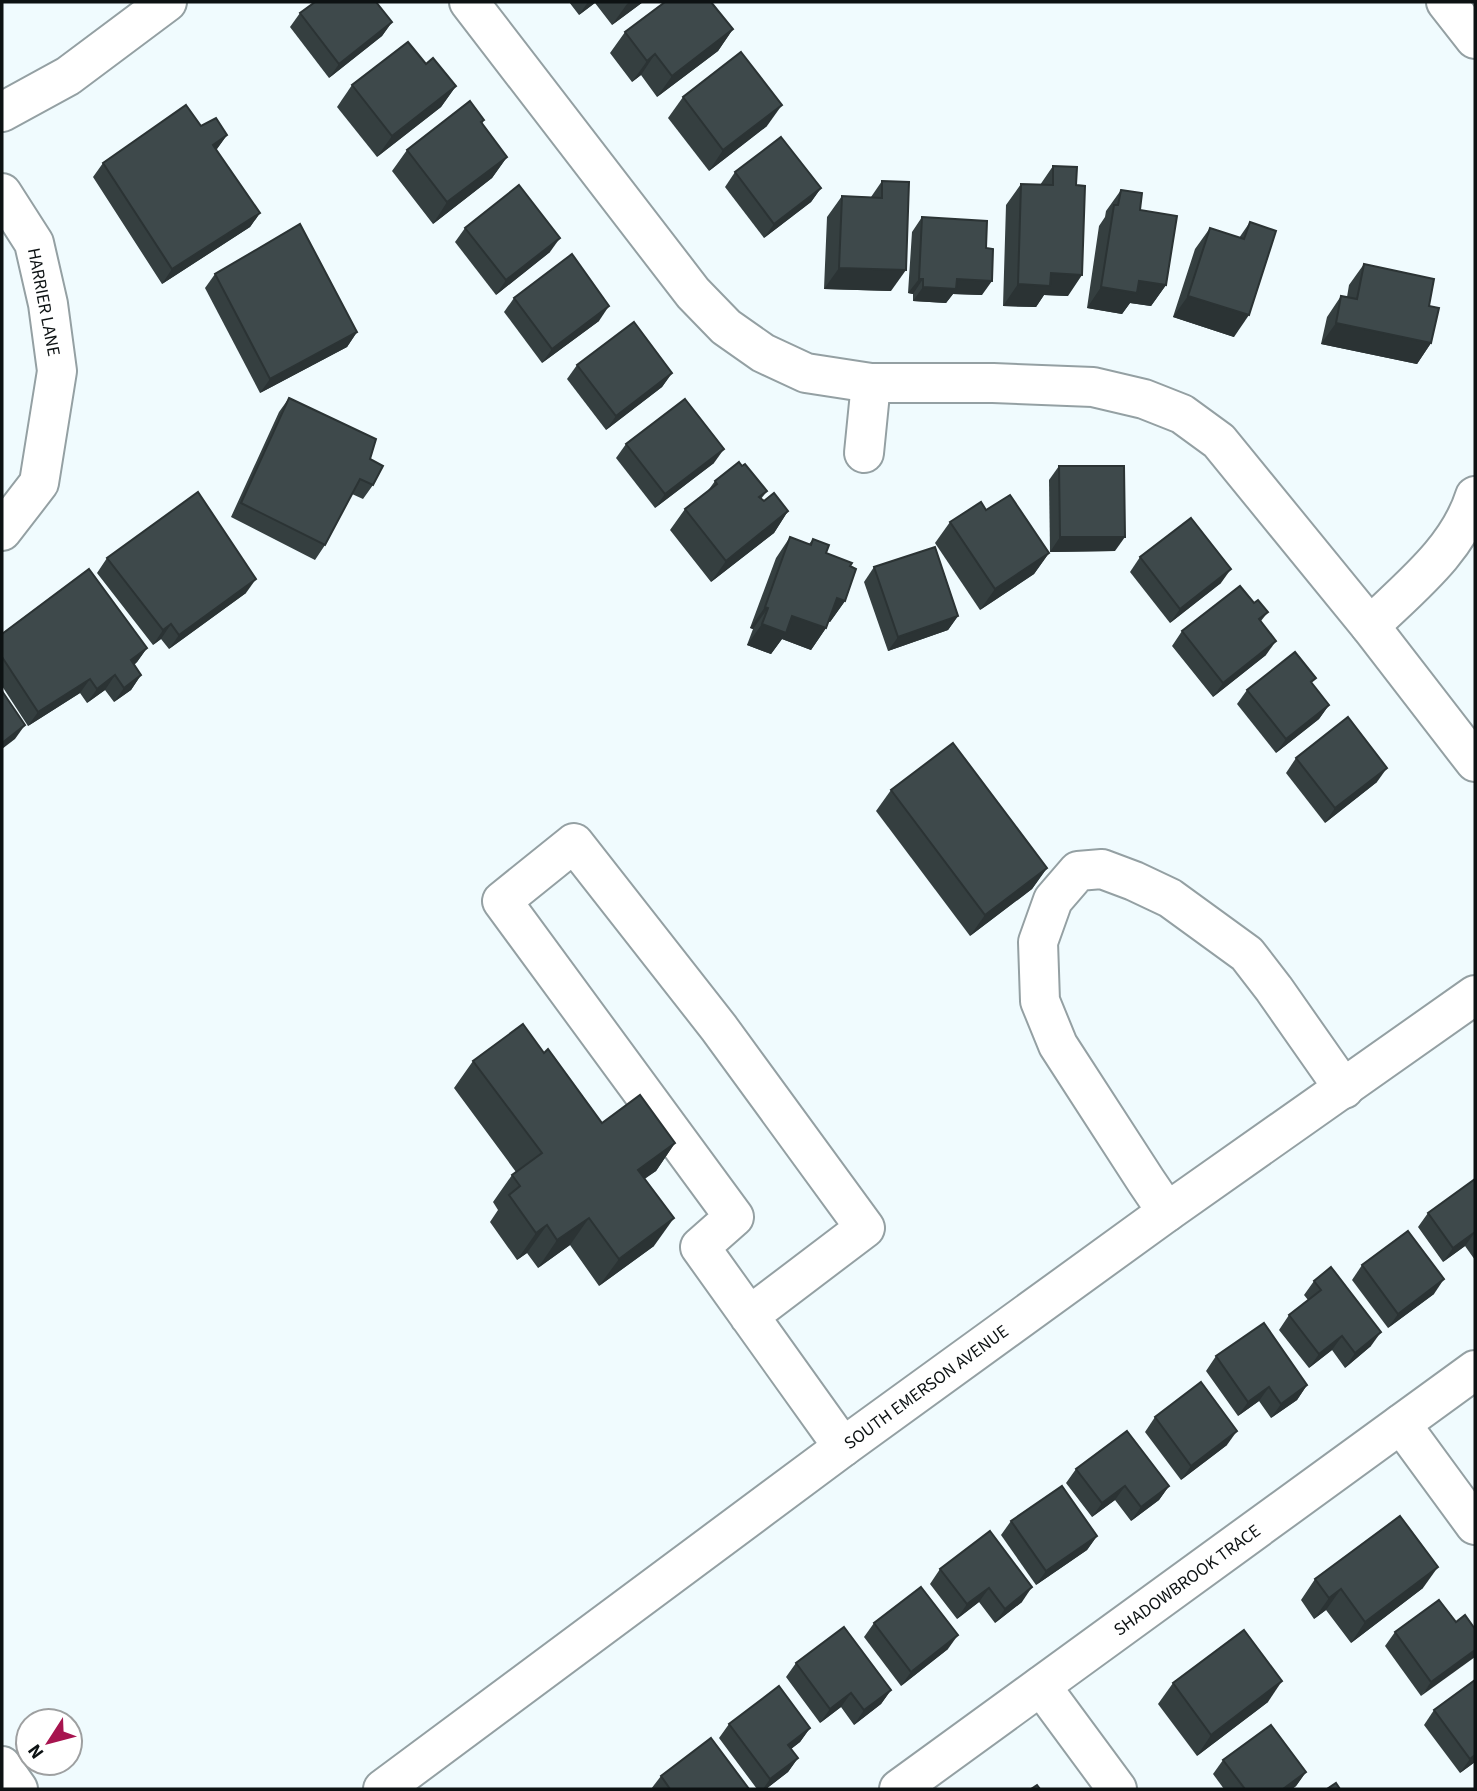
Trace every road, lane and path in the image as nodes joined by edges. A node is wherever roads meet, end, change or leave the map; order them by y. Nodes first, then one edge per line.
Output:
1 (167, 2) edge
2 (469, 2) edge
3 (1446, 2) edge
4 (1475, 39) edge
5 (2, 112) edge
6 (2, 193) edge
7 (871, 383) junction
8 (864, 453) dead end
9 (1475, 496) edge
10 (2, 531) edge
11 (1370, 626) junction
12 (1475, 762) edge
13 (1475, 995) edge
14 (1344, 1088) junction
15 (1167, 1212) junction
16 (749, 1316) junction
17 (1475, 1370) edge
18 (1401, 1424) junction
19 (843, 1447) junction
20 (1475, 1525) edge
21 (1041, 1686) junction
22 (2, 1766) edge
23 (18, 1789) edge
24 (383, 1789) edge
25 (899, 1789) edge
26 (1117, 1789) edge

1 - 5 street
2 - 7 street
3 - 4 street
6 - 10 street, HARRIER LANE
7 - 8 street
7 - 11 street
9 - 11 street
11 - 12 street
13 - 14 street, SOUTH EMERSON AVENUE
14 - 15 street, SOUTH EMERSON AVENUE
14 - 15 street
15 - 19 street, SOUTH EMERSON AVENUE
16 - 16 street
16 - 19 street
17 - 18 street, SHADOWBROOK TRACE
18 - 20 street
18 - 21 street, SHADOWBROOK TRACE
19 - 24 street, SOUTH EMERSON AVENUE
21 - 25 street, SHADOWBROOK TRACE
21 - 26 street
22 - 23 street

